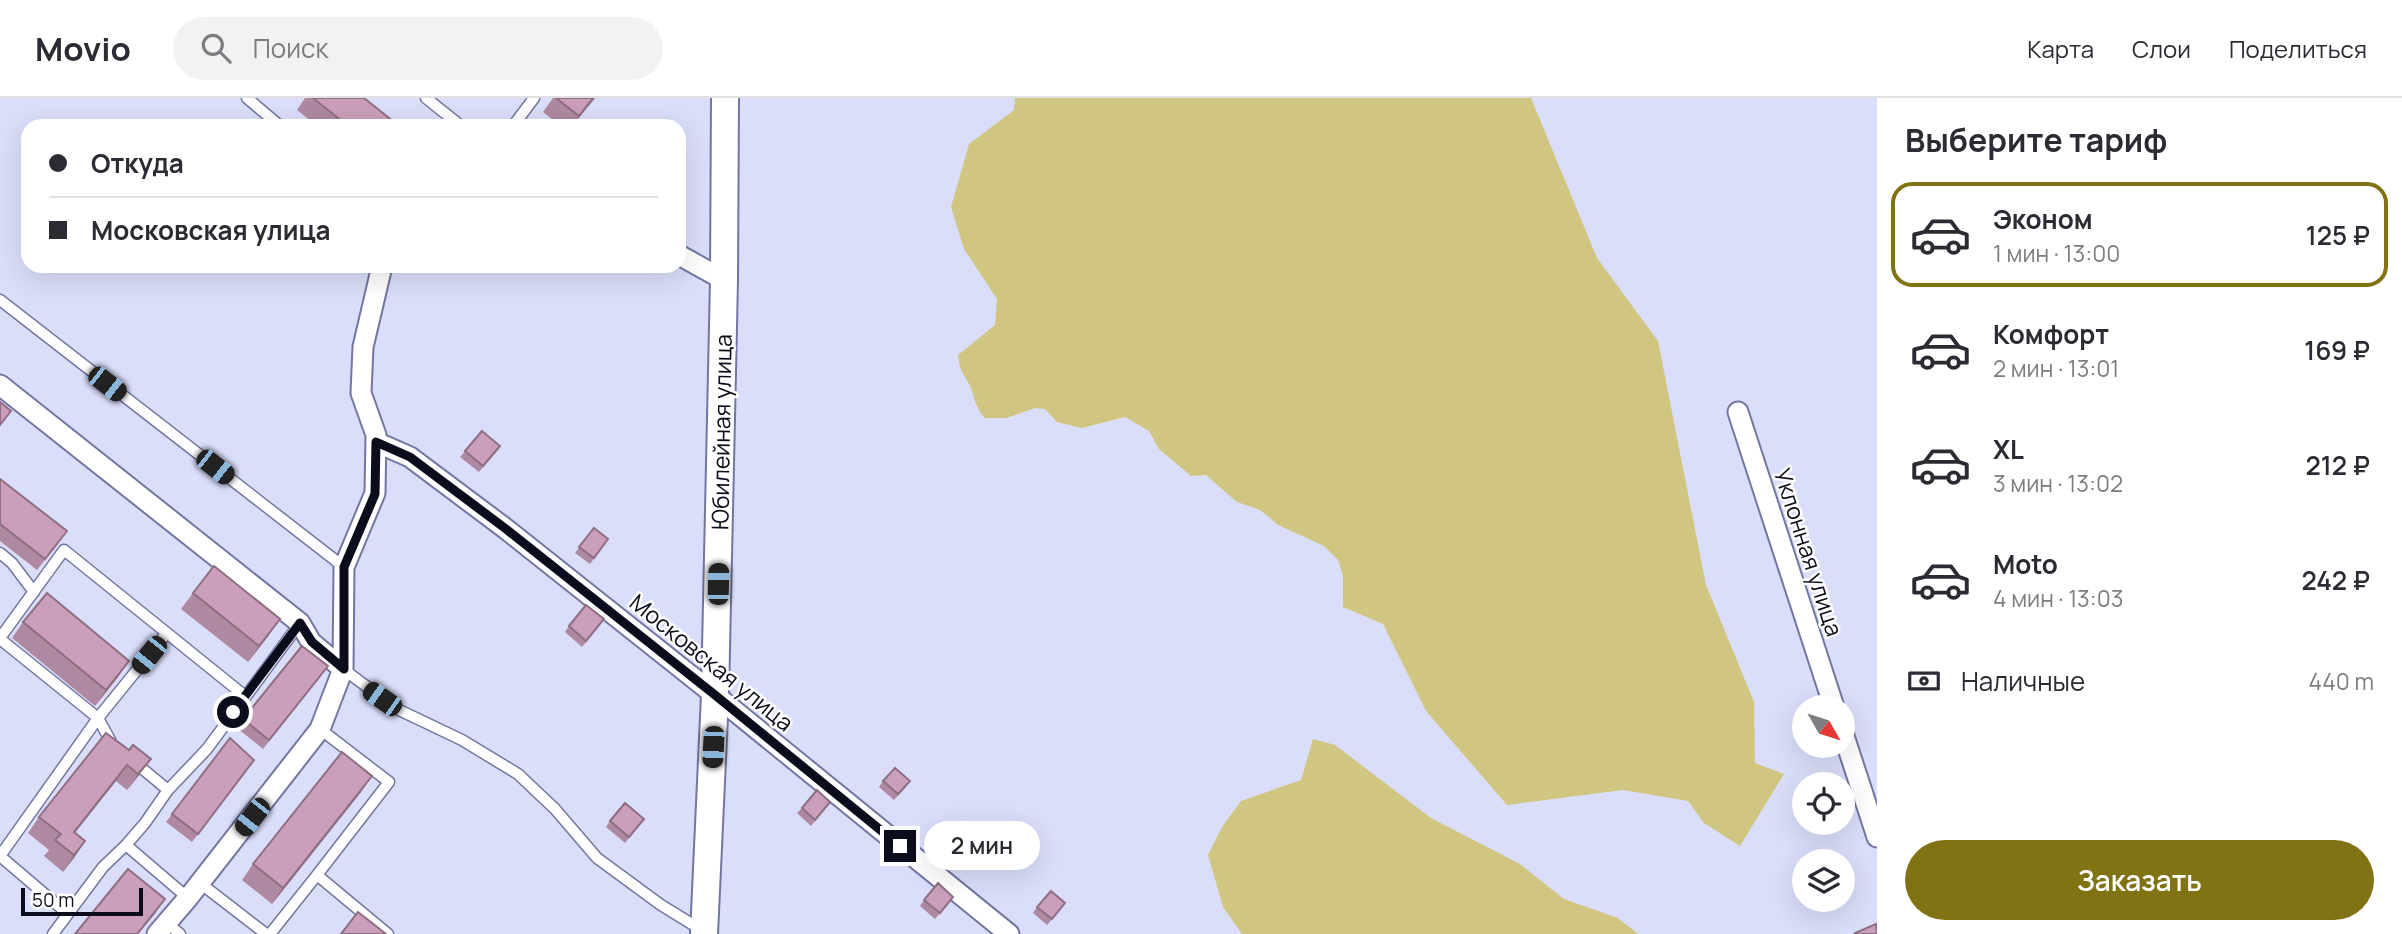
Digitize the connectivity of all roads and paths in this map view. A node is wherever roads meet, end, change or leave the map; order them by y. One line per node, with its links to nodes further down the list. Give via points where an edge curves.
1 (247, 98): 5 (lane)
2 (426, 98): 6 (lane)
3 (534, 98): 7 (lane)
4 (725, 98): 10 (main road, Юбилейная улица)
5 (272, 119)
6 (452, 119)
7 (518, 119)
8 (686, 259): 10 (street)
9 (380, 273): 14 (street, via 363,347 361,393)
10 (724, 279): 22 (main road, Юбилейная улица)
11 (0, 300): 16 (lane)
12 (0, 385): 18 (street)
13 (1738, 412): 23 (street, Уклонная улица)
14 (376, 442): 16 (street, via 375,494); 22 (street, Московская улица, via 410,457)
15 (0, 553): 17 (lane)
16 (344, 567): 21 (street)
17 (34, 592): 19 (lane, via 64,550); 20 (lane)
18 (300, 623): 21 (street, via 312,642); 24 (lane)
19 (166, 634): 24 (lane); 25 (lane)
20 (0, 639): 25 (lane)
21 (344, 669): 26 (street); 37 (lane, via 397,709 518,774 597,858)
22 (715, 695): 37 (main road, Юбилейная улица); 41 (street, Московская улица)
23 (1830, 695)
24 (245, 696): 30 (lane)
25 (98, 718): 27 (lane, via 109,741); 35 (lane, via 0,856)
26 (320, 729): 33 (lane, via 389,782); 34 (street)
27 (119, 749)
28 (129, 757): 30 (lane)
29 (1851, 758): 31 (street)
30 (168, 790): 32 (lane)
31 (1877, 837)
32 (126, 845): 34 (lane); 35 (lane)
33 (317, 875): 39 (lane); 40 (lane)
34 (194, 891): 36 (street); 39 (lane)
35 (68, 914): 38 (lane)
36 (168, 930)
37 (704, 933)
38 (53, 934)
39 (268, 934)
40 (388, 934)
41 (1009, 934)

